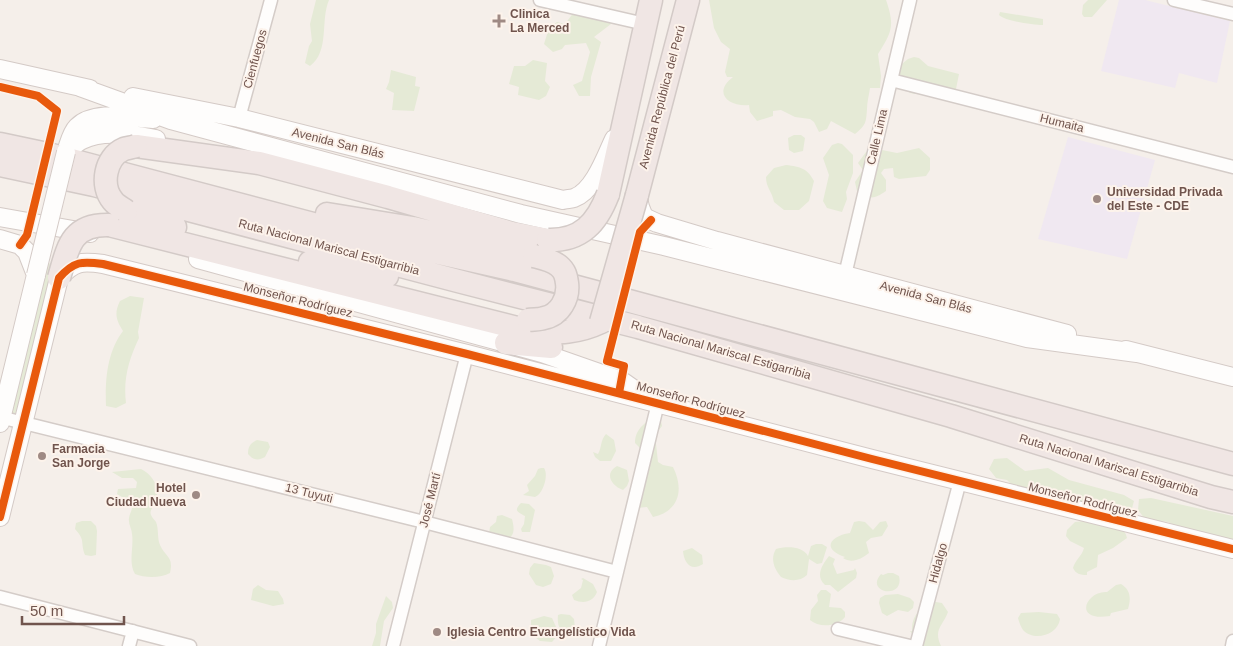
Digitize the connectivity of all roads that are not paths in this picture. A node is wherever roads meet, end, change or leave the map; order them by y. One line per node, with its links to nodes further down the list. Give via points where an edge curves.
1 (271, 0): 15 (street, Cienfuegos)
2 (540, 0): 10 (street)
3 (651, 0): 10 (highway)
4 (662, 0): 14 (street, Avenida San Blás)
5 (676, 0): 16 (street)
6 (688, 0): 16 (highway, Avenida República del Perú)
7 (910, 0): 12 (street, Calle Lima)
8 (1174, 0): 9 (street)
9 (1233, 14)
10 (645, 24): 14 (highway)
11 (0, 69): 13 (street, Avenida San Blás)
12 (891, 80): 22 (street, Humaita); 29 (street, Calle Lima)
13 (80, 87): 15 (street, Avenida San Blás); 17 (street)
14 (626, 111): 15 (street, Avenida San Blás, via 599,171 587,188 576,197 563,200); 27 (highway, bridge, via 601,212 586,229)
15 (239, 118)
16 (656, 119): 23 (highway, Avenida República del Perú)
17 (171, 120): 19 (street, via 100,116 77,127); 35 (street, via 520,214 664,246 1027,338)
18 (0, 144): 24 (highway, Ruta Nacional Mariscal Estigarribia)
19 (66, 152): 20 (street, via 83,140 105,134 139,136); 28 (street, bridge)
20 (259, 163): 27 (highway, via 512,233); 31 (highway, bridge, via 136,146 123,150 114,158 105,176 107,192 114,203 126,210 172,226 292,258 408,279)
21 (0, 165): 31 (highway, Ruta Nacional Mariscal Estigarribia, via 94,185)
22 (1233, 167)
23 (637, 195): 29 (street, Avenida San Blás, via 644,217 657,223); 33 (highway, Avenida República del Perú, bridge)
24 (244, 205): 27 (highway, via 315,212); 41 (highway, Ruta Nacional Mariscal Estigarribia, via 568,284)
25 (0, 217): 34 (street, via 134,241)
26 (0, 239): 28 (street, via 20,245 27,252)
27 (541, 248): 32 (highway, bridge, via 566,274 568,290 564,303 545,318 528,320)
28 (36, 275): 39 (street)
29 (845, 275): 35 (street, Avenida San Blás)
30 (59, 278): 32 (highway, bridge, via 74,238 94,224 109,225); 36 (street, Monseñor Rodríguez, via 70,267 80,263 104,264); 40 (street)
31 (458, 281): 43 (highway, Ruta Nacional Mariscal Estigarribia, via 878,394)
32 (428, 306): 33 (highway, via 533,332 564,334)
33 (601, 322): 34 (highway, via 598,330 584,342 546,347)
34 (506, 344): 38 (street, via 622,381)
35 (1136, 353): 37 (street, Avenida San Blás)
36 (467, 354): 38 (street, Monseñor Rodríguez); 45 (street, José Martí)
37 (1233, 377)
38 (654, 402): 42 (street, Monseñor Rodríguez); 47 (street)
39 (0, 419): 40 (street, 13 Tuyuti)
40 (23, 422): 44 (street); 45 (street, 13 Tuyuti)
41 (1233, 464)
42 (960, 481): 46 (street, Monseñor Rodríguez); 57 (street, Hidalgo)
43 (1233, 502)
44 (0, 517)
45 (424, 522): 47 (street, 13 Tuyuti); 54 (street, José Martí)
46 (1233, 549)
47 (617, 572): 55 (street)
48 (0, 597): 50 (street)
49 (838, 629): 56 (street)
50 (133, 631): 52 (street); 53 (street)
51 (1233, 641): 58 (street)
52 (129, 646)
53 (190, 646)
54 (393, 646)
55 (599, 646)
56 (910, 646)
57 (916, 646)
58 (1232, 646)

